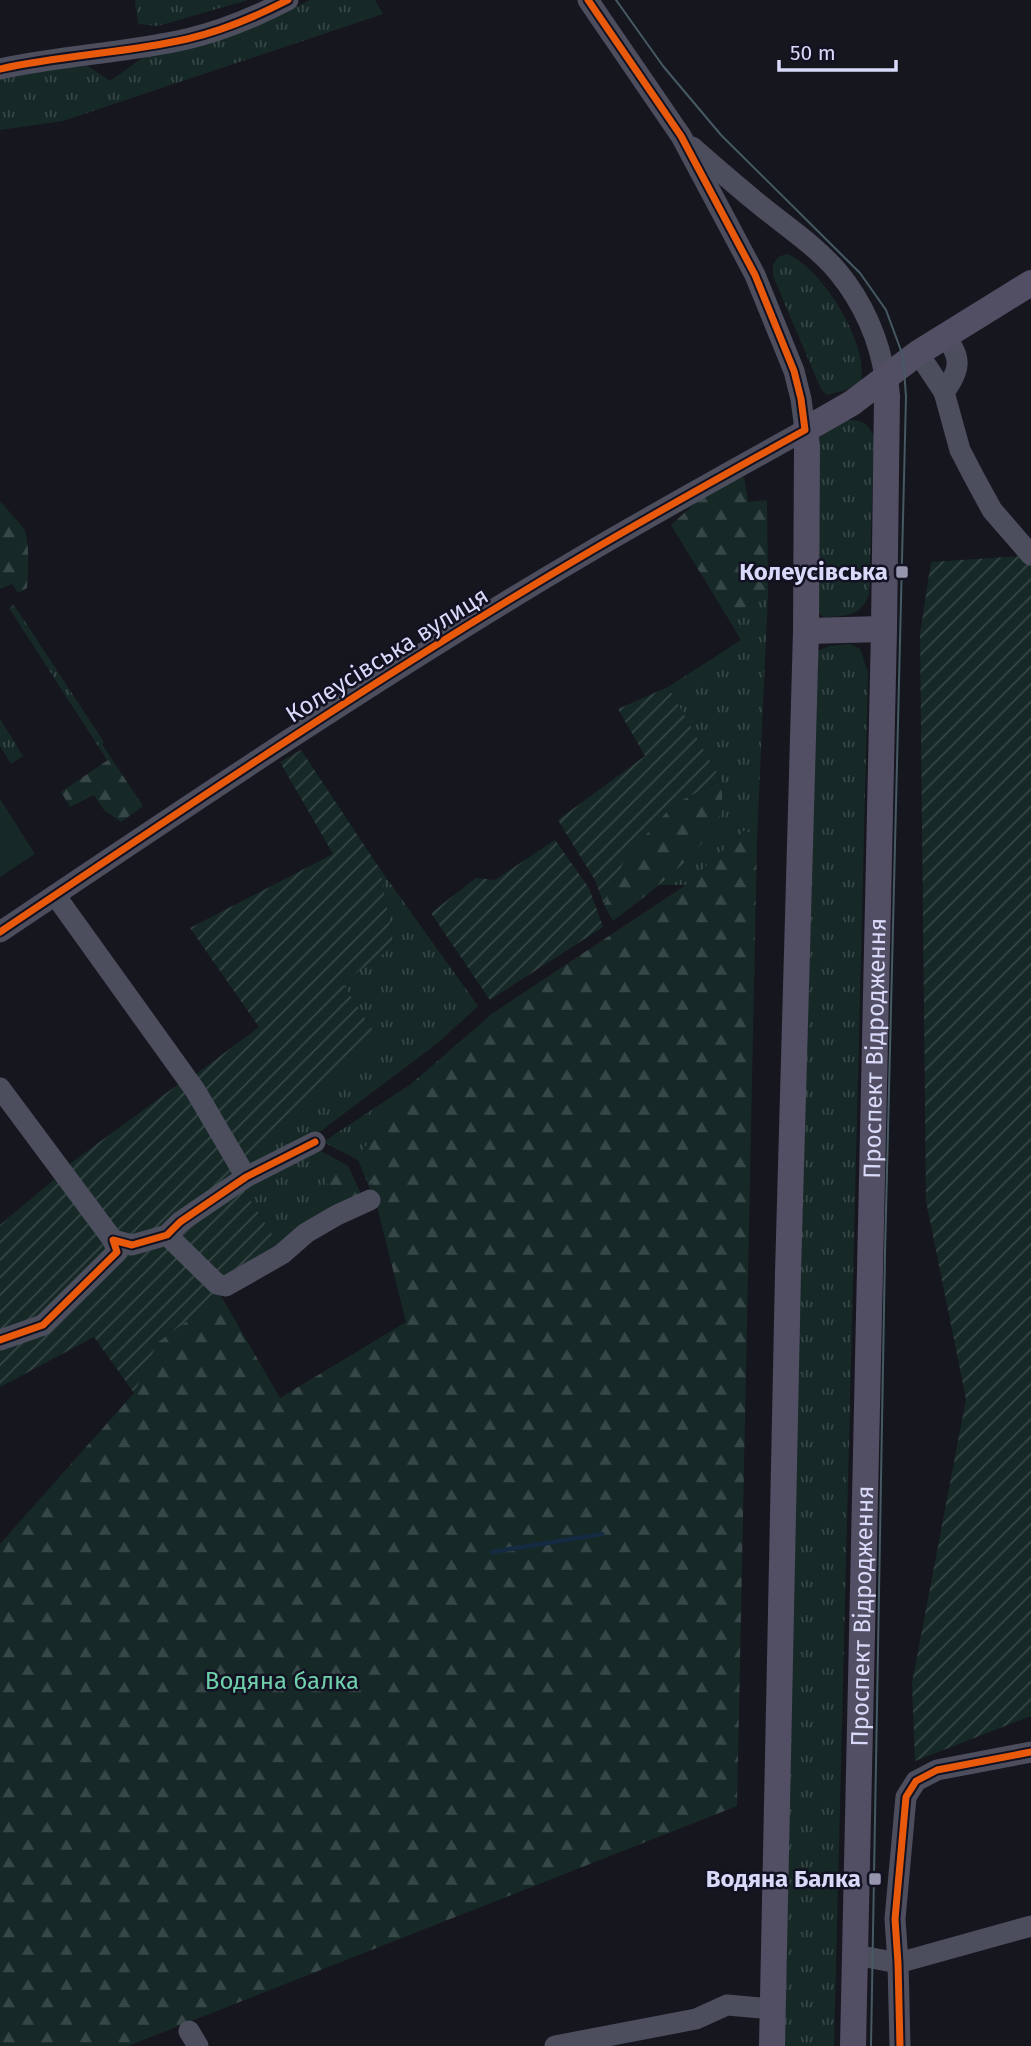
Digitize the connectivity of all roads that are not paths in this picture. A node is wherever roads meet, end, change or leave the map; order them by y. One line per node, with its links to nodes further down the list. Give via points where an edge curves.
1 (288, 0): 3 (street, via 188,38)
2 (588, 0): 4 (street, Проспект Відродження)
3 (0, 69)
4 (681, 136): 8 (street, Проспект Відродження, via 838,272 866,316); 10 (street, Проспект Відродження, via 755,275 794,371)
5 (1031, 283): 6 (main road)
6 (944, 337): 7 (main road); 9 (street, via 957,358 957,369)
7 (918, 353): 8 (main road); 9 (street)
8 (885, 378): 10 (main road); 12 (main road, Проспект Відродження)
9 (944, 392): 11 (street, via 960,450 973,475 992,510)
10 (805, 430): 13 (main road, Проспект Відродження); 14 (street, Колеусівська вулиця, via 572,562 319,720)
11 (1031, 555)
12 (884, 629): 13 (main road); 25 (main road, Проспект Відродження)
13 (806, 631): 27 (main road, Проспект Відродження)
14 (55, 895): 15 (street, Колеусівська вулиця); 18 (street, via 195,1090)
15 (0, 932)
16 (0, 1088): 21 (street)
17 (315, 1142): 18 (street)
18 (246, 1177): 20 (street)
19 (370, 1200): 20 (street, via 306,1233 282,1254 226,1286 217,1284)
20 (167, 1235): 21 (street, via 132,1245)
21 (113, 1240): 22 (street, via 117,1252 43,1325)
22 (0, 1340)
23 (1031, 1752): 26 (street, via 937,1770 916,1781 906,1797 895,1919)
24 (1031, 1926): 26 (street)
25 (856, 1955): 26 (street); 30 (main road, Проспект Відродження)
26 (898, 1963): 31 (street)
27 (773, 2008): 28 (street, via 727,2005 696,2019); 29 (main road, Проспект Відродження)
28 (555, 2046)
29 (772, 2046)
30 (853, 2046)
31 (900, 2046)

